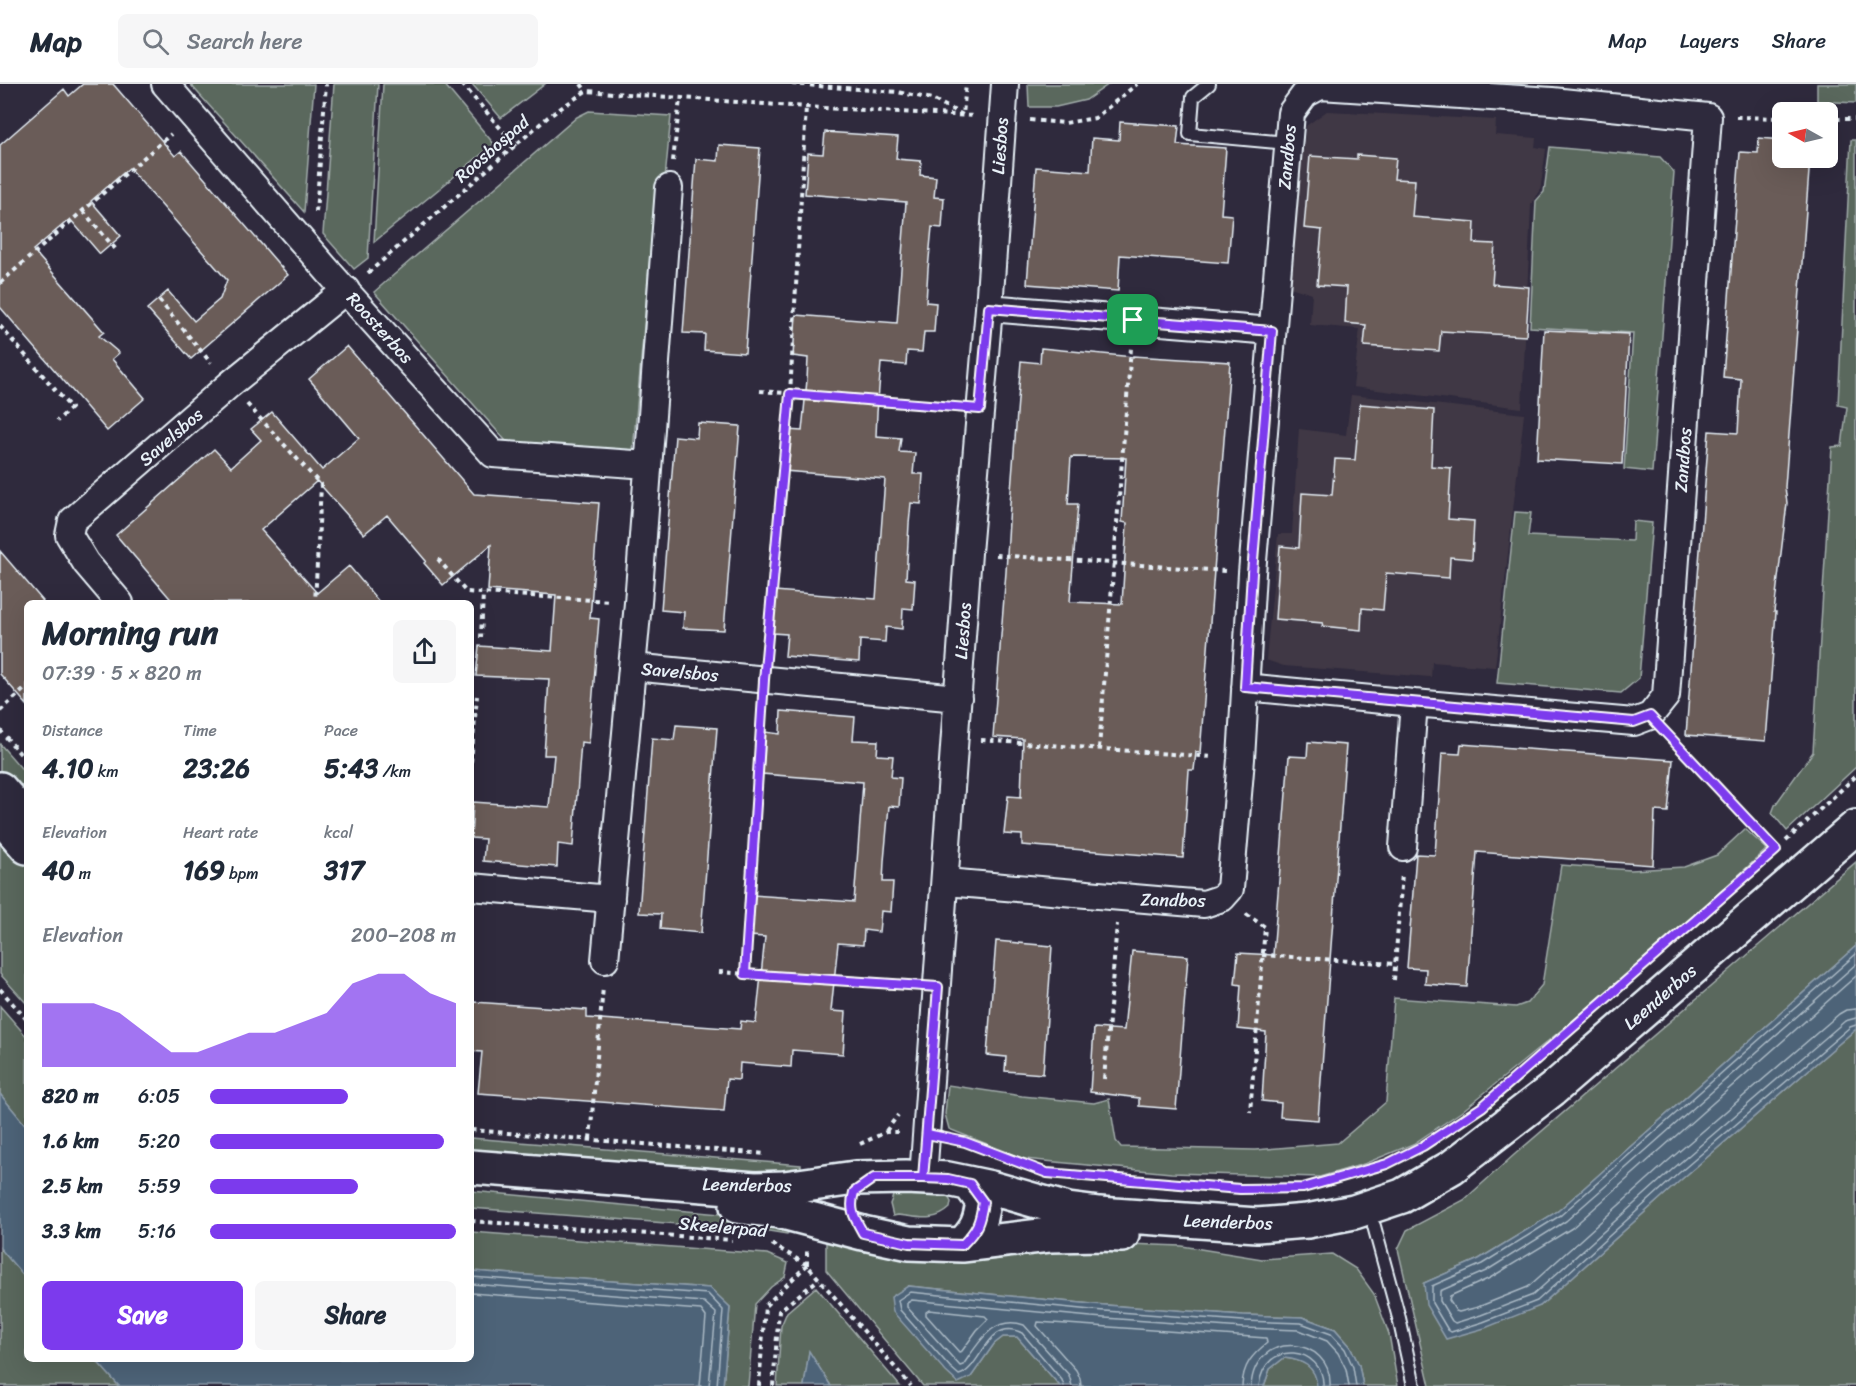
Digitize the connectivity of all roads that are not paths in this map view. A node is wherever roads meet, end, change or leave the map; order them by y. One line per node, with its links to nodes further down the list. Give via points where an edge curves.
1 (165, 84): 7 (street, Roosterbos)
2 (1005, 84): 8 (street, Liesbos)
3 (1209, 84): 5 (lane, via 1193,97 1190,134)
4 (1553, 92): 5 (street, Zandbos, via 1320,86 1305,94 1291,113); 15 (street, Zandbos, via 1708,117 1666,696 1650,716 1634,722)
5 (1288, 143): 9 (street, Zandbos)
6 (669, 188): 10 (street)
7 (346, 290): 10 (street, Roosterbos, via 493,454); 11 (street, Savelsbos, via 72,521 69,535 86,563)
8 (989, 308): 9 (street); 14 (street, Liesbos)
9 (1272, 331): 13 (street, Zandbos)
10 (648, 465): 12 (street)
11 (117, 600)
12 (632, 667): 14 (street, Savelsbos); 25 (street, Savelsbos)
13 (1245, 687): 15 (street); 23 (street, Zandbos, via 1230,889 1222,898 1204,904)
14 (958, 698): 23 (street, Liesbos)
15 (1414, 703): 21 (street)
16 (0, 789): 18 (main road)
17 (0, 816): 20 (main road)
18 (24, 817)
19 (1856, 827): 31 (main road, Leenderbos, via 1552,1089 1452,1167 1402,1196 1354,1212 1257,1226 1099,1215)
20 (24, 844)
21 (1403, 847)
22 (1856, 850): 32 (main road, Leenderbos, via 1482,1172 1421,1206)
23 (946, 882): 29 (street, Liesbos)
24 (474, 887): 25 (street)
25 (611, 899): 26 (street, Savelsbos)
26 (605, 960)
27 (474, 1167): 28 (main road, Leenderbos, via 755,1189)
28 (874, 1178): 29 (main road, Leenderbos); 33 (main road, via 854,1192 851,1203)
29 (923, 1178): 31 (main road, Leenderbos)
30 (474, 1184): 33 (main road, Leenderbos, via 779,1211)
31 (970, 1184): 34 (main road, via 983,1202 980,1222)
32 (1374, 1226): 34 (main road, Leenderbos, via 1328,1238 1267,1244 1101,1234 1049,1235); 35 (lane)
33 (863, 1233): 34 (main road, Leenderbos, via 909,1243)
34 (962, 1245)
35 (1414, 1386)

